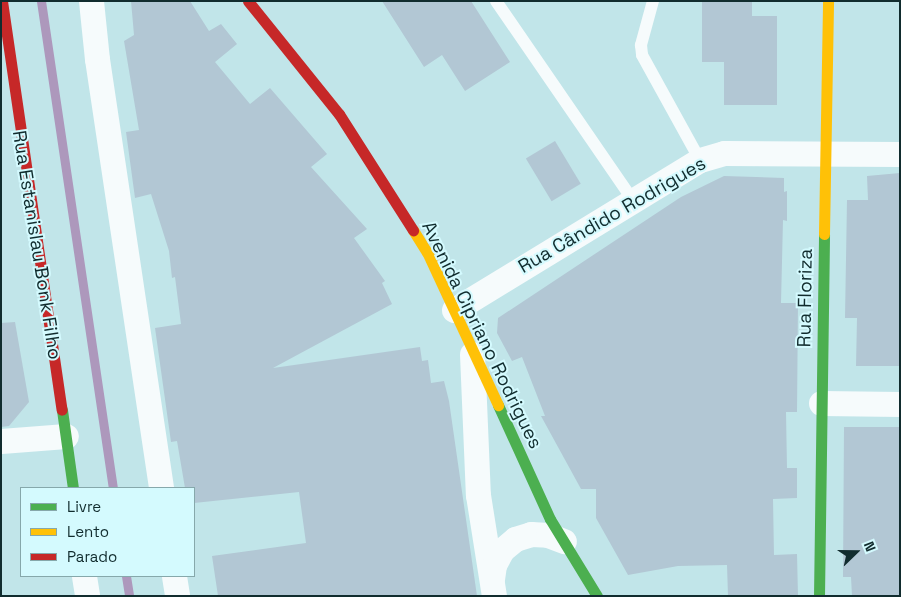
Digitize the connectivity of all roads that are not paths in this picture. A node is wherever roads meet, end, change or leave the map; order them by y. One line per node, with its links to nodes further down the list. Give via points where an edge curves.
1 (2, 1): 15 (street, Rua Estanislau Bonk Filho)
2 (91, 1): 18 (street, via 96,59)
3 (248, 1): 11 (street, Avenida Cipriano Rodrigues, via 338,114 427,252)
4 (496, 1): 10 (lane)
5 (653, 1): 9 (lane, via 641,45 642,55)
6 (828, 1): 7 (street, Rua Floriza)
7 (824, 152): 8 (street, Rua Cândido Rodrigues); 9 (street, Rua Cândido Rodrigues, via 724,153); 13 (street, Rua Floriza)
8 (900, 154)
9 (700, 160): 10 (street, Rua Cândido Rodrigues)
10 (633, 200): 11 (street, Rua Cândido Rodrigues)
11 (454, 310): 12 (street, Avenida Cipriano Rodrigues)
12 (472, 351): 19 (street, Avenida Cipriano Rodrigues, via 550,519); 22 (street, via 478,495)
13 (821, 403): 14 (street); 26 (street, Rua Floriza)
14 (900, 404)
15 (66, 436): 16 (street); 17 (street, Rua Estanislau Bonk Filho)
16 (1, 441)
17 (73, 487)
18 (161, 487)
19 (564, 541): 22 (street, via 548,535 531,534 515,539 498,558); 25 (street, Avenida Cipriano Rodrigues)
20 (84, 577): 23 (street)
21 (174, 577): 24 (street)
22 (492, 589)
23 (87, 596)
24 (177, 596)
25 (598, 596)
26 (819, 596)

